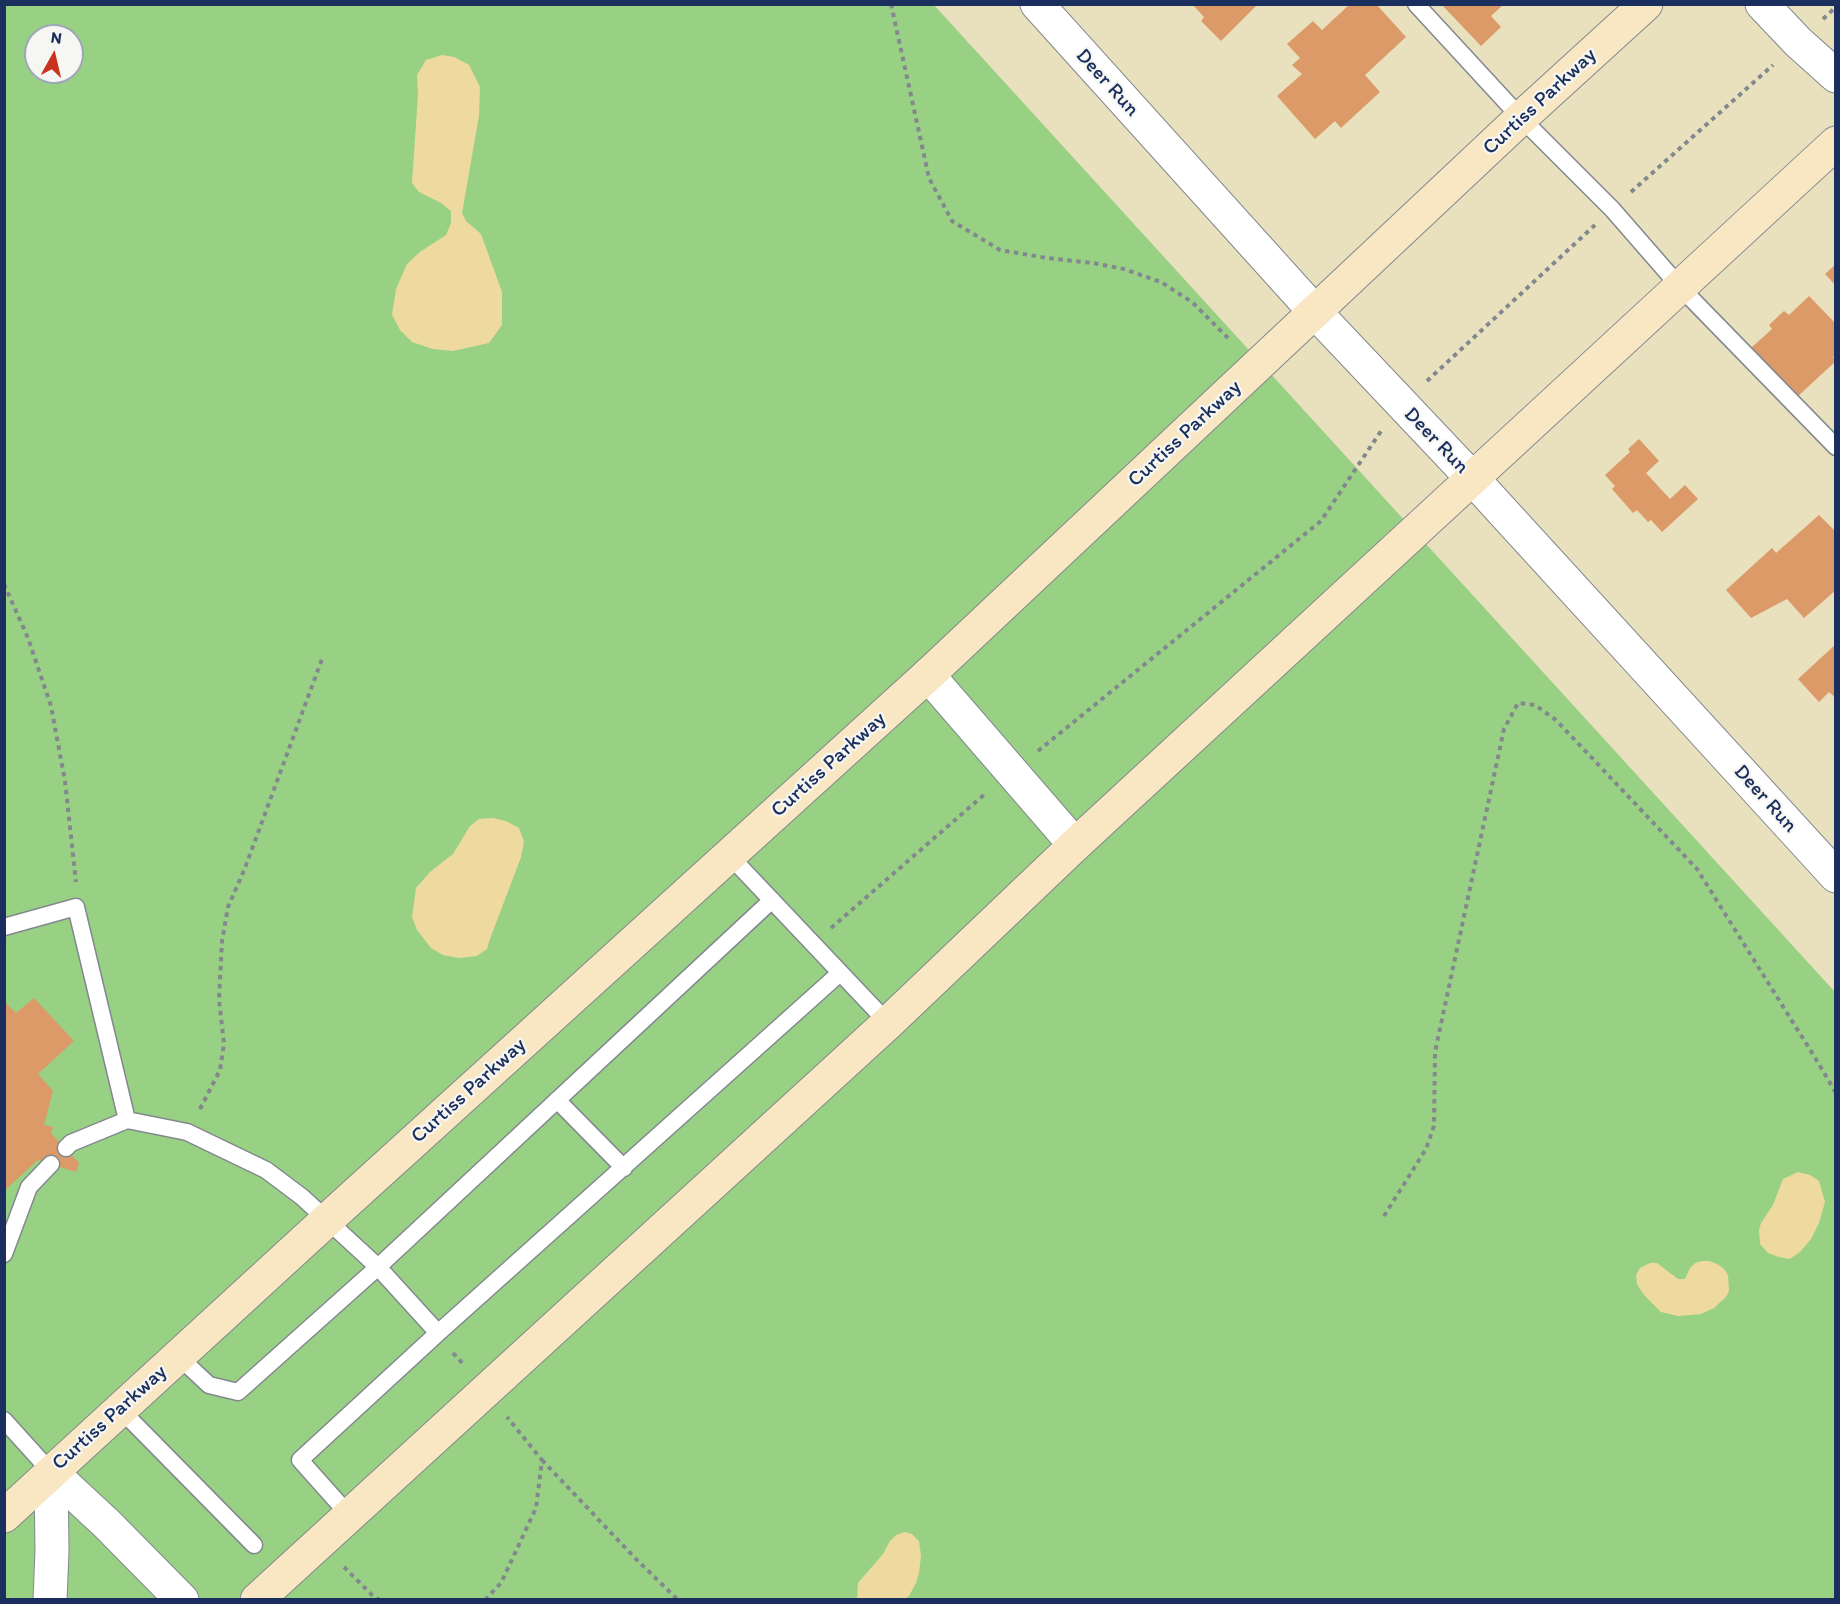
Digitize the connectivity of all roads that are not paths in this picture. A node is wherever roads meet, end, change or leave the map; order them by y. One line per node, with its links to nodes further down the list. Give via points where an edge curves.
1 (1037, 4): 9 (street, Deer Run)
2 (1416, 4): 6 (lane)
3 (1646, 4): 6 (main road, Curtiss Parkway)
4 (1762, 4): 5 (street)
5 (1836, 76)
6 (1521, 118): 8 (lane, via 1612,209); 9 (main road, Curtiss Parkway)
7 (1836, 143): 8 (main road)
8 (1680, 287): 10 (lane); 11 (main road)
9 (1315, 312): 11 (street, Deer Run); 12 (main road, Curtiss Parkway)
10 (1836, 447)
11 (1472, 478): 13 (main road); 15 (street, Deer Run)
12 (928, 675): 13 (street); 14 (main road, Curtiss Parkway)
13 (1075, 845): 19 (main road)
14 (729, 855): 16 (lane); 25 (main road, Curtiss Parkway)
15 (1836, 876)
16 (772, 900): 18 (lane); 20 (lane)
17 (4, 927): 21 (lane, via 76,907)
18 (840, 973): 19 (lane); 24 (lane)
19 (888, 1023): 34 (main road)
20 (557, 1100): 24 (lane); 27 (lane)
21 (128, 1120): 22 (lane, via 71,1143); 25 (lane, via 188,1132 266,1170)
22 (66, 1149)
23 (51, 1164): 26 (lane, via 29,1187)
24 (624, 1168): 28 (lane)
25 (327, 1220): 27 (lane); 29 (main road, Curtiss Parkway)
26 (4, 1254)
27 (378, 1267): 28 (lane); 29 (lane, via 238,1392 209,1385)
28 (438, 1333): 34 (lane, via 300,1460)
29 (178, 1356): 30 (main road, Curtiss Parkway)
30 (120, 1409): 32 (main road, Curtiss Parkway); 35 (lane)
31 (4, 1420): 32 (lane)
32 (51, 1472): 33 (main road, Curtiss Parkway); 36 (street); 37 (street)
33 (4, 1515)
34 (349, 1515): 38 (main road)
35 (254, 1545)
36 (50, 1599)
37 (182, 1599)
38 (257, 1599)

